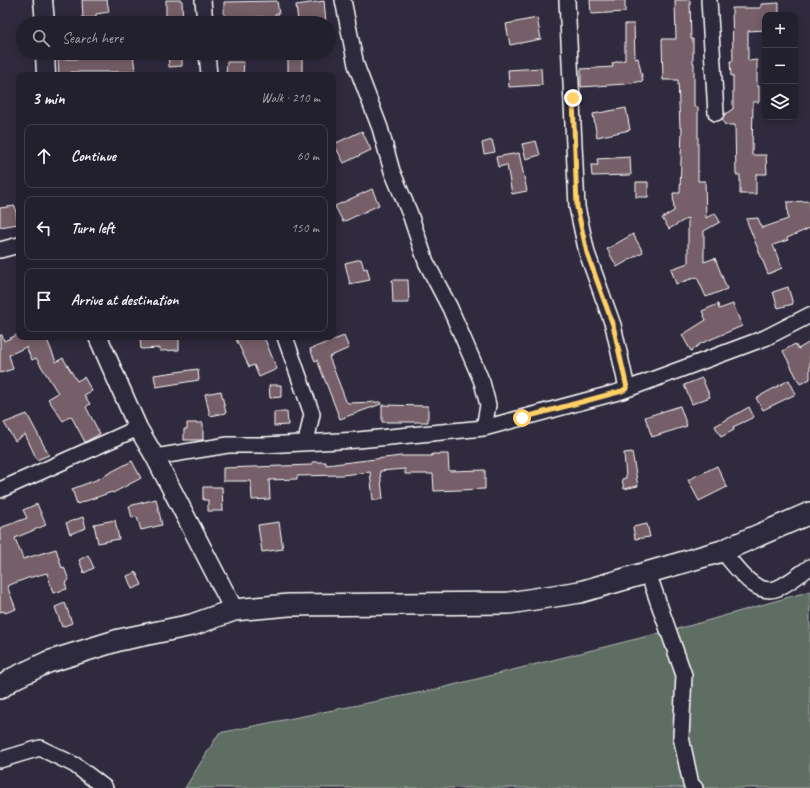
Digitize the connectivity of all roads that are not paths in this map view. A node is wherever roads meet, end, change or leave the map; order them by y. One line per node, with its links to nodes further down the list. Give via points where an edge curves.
1 (43, 0): 6 (street)
2 (203, 0): 7 (street)
3 (343, 0): 20 (street, via 356,65 380,128 392,171 426,262 450,308 482,382 488,405)
4 (567, 0): 18 (street, via 577,207 587,253 613,325)
5 (709, 0): 12 (street)
6 (44, 16)
7 (204, 16)
8 (45, 60): 10 (street)
9 (208, 60): 11 (street)
10 (46, 72)
11 (209, 72)
12 (716, 113)
13 (16, 246): 14 (street)
14 (0, 250)
15 (810, 315): 18 (street, via 765,338)
16 (99, 340): 19 (street)
17 (286, 340): 21 (street, via 312,414)
18 (627, 388): 20 (street)
19 (138, 428): 22 (street); 23 (street)
20 (484, 428): 21 (street, via 358,440)
21 (306, 442): 22 (street, via 228,445)
22 (155, 457): 28 (street)
23 (0, 490)
24 (810, 513): 25 (main road)
25 (722, 551): 26 (street, via 754,586 765,590 777,588); 27 (main road)
26 (810, 567)
27 (648, 573): 28 (main road, via 580,592 509,603 289,605); 32 (street, via 684,676 681,737)
28 (234, 610): 29 (main road, via 192,625 119,640 48,662 14,678)
29 (0, 688)
30 (0, 760): 31 (street, via 40,748 75,765)
31 (105, 788)
32 (694, 788)

